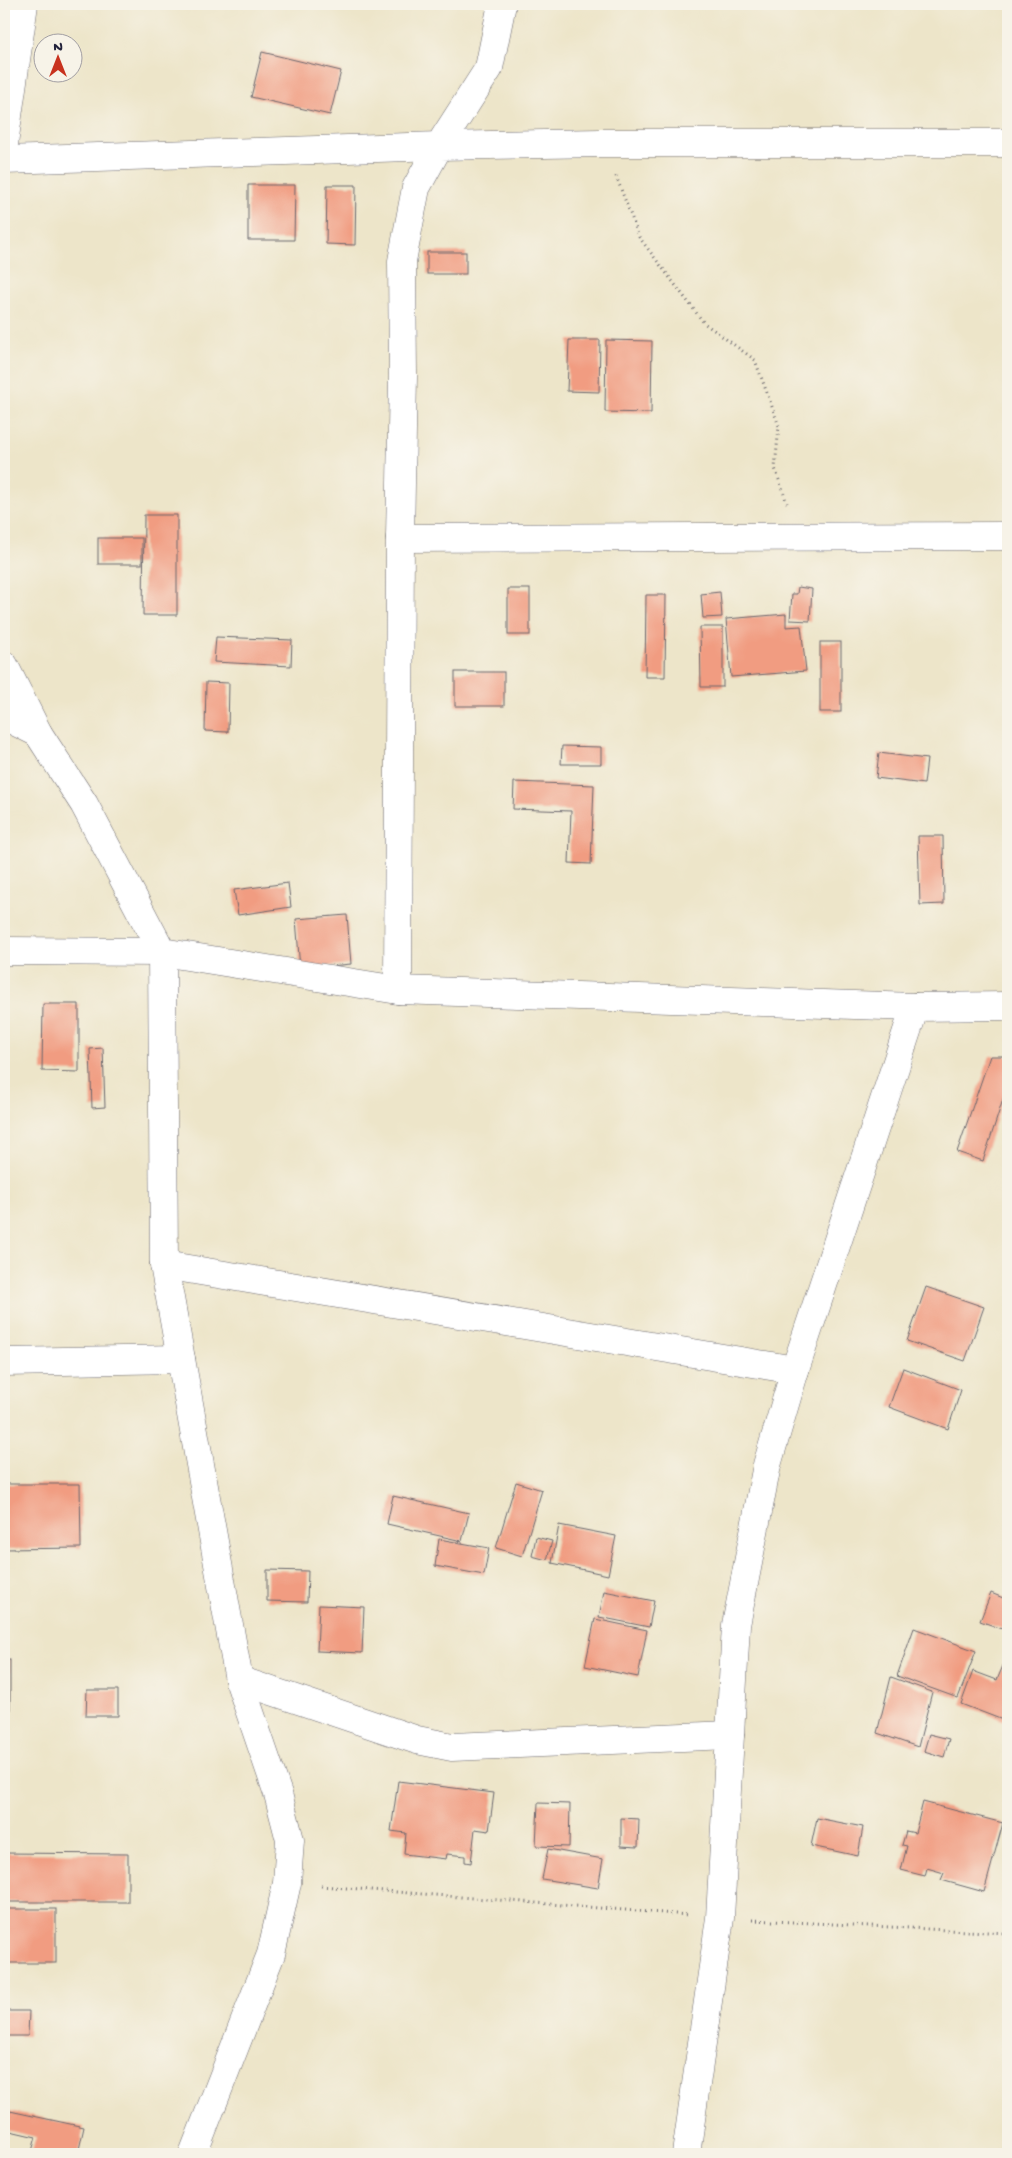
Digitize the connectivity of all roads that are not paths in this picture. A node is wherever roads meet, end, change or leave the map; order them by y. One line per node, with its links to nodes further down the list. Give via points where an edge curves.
1 (24, 4): 4 (street)
2 (502, 4): 5 (street, via 488,68)
3 (1008, 143): 5 (street)
4 (4, 144)
5 (439, 146): 6 (street); 8 (street, via 416,188 402,261)
6 (4, 160)
7 (1008, 536): 8 (street)
8 (400, 538): 14 (street)
9 (4, 665): 11 (street)
10 (4, 716): 11 (street)
11 (38, 734): 13 (street, via 84,804)
12 (4, 951): 13 (street)
13 (162, 952): 14 (street); 17 (street)
14 (398, 990): 16 (street)
15 (1008, 1006): 16 (street)
16 (915, 1007): 20 (street)
17 (164, 1266): 18 (street); 20 (street)
18 (180, 1359): 19 (street); 21 (street)
19 (4, 1362)
20 (795, 1370): 22 (street, via 767,1465 736,1625)
21 (239, 1680): 22 (street, via 417,1740 452,1747); 23 (street, via 278,1794 290,1840 287,1884 271,1954)
22 (730, 1735): 24 (street, via 720,1918)
23 (193, 2154)
24 (686, 2154)

